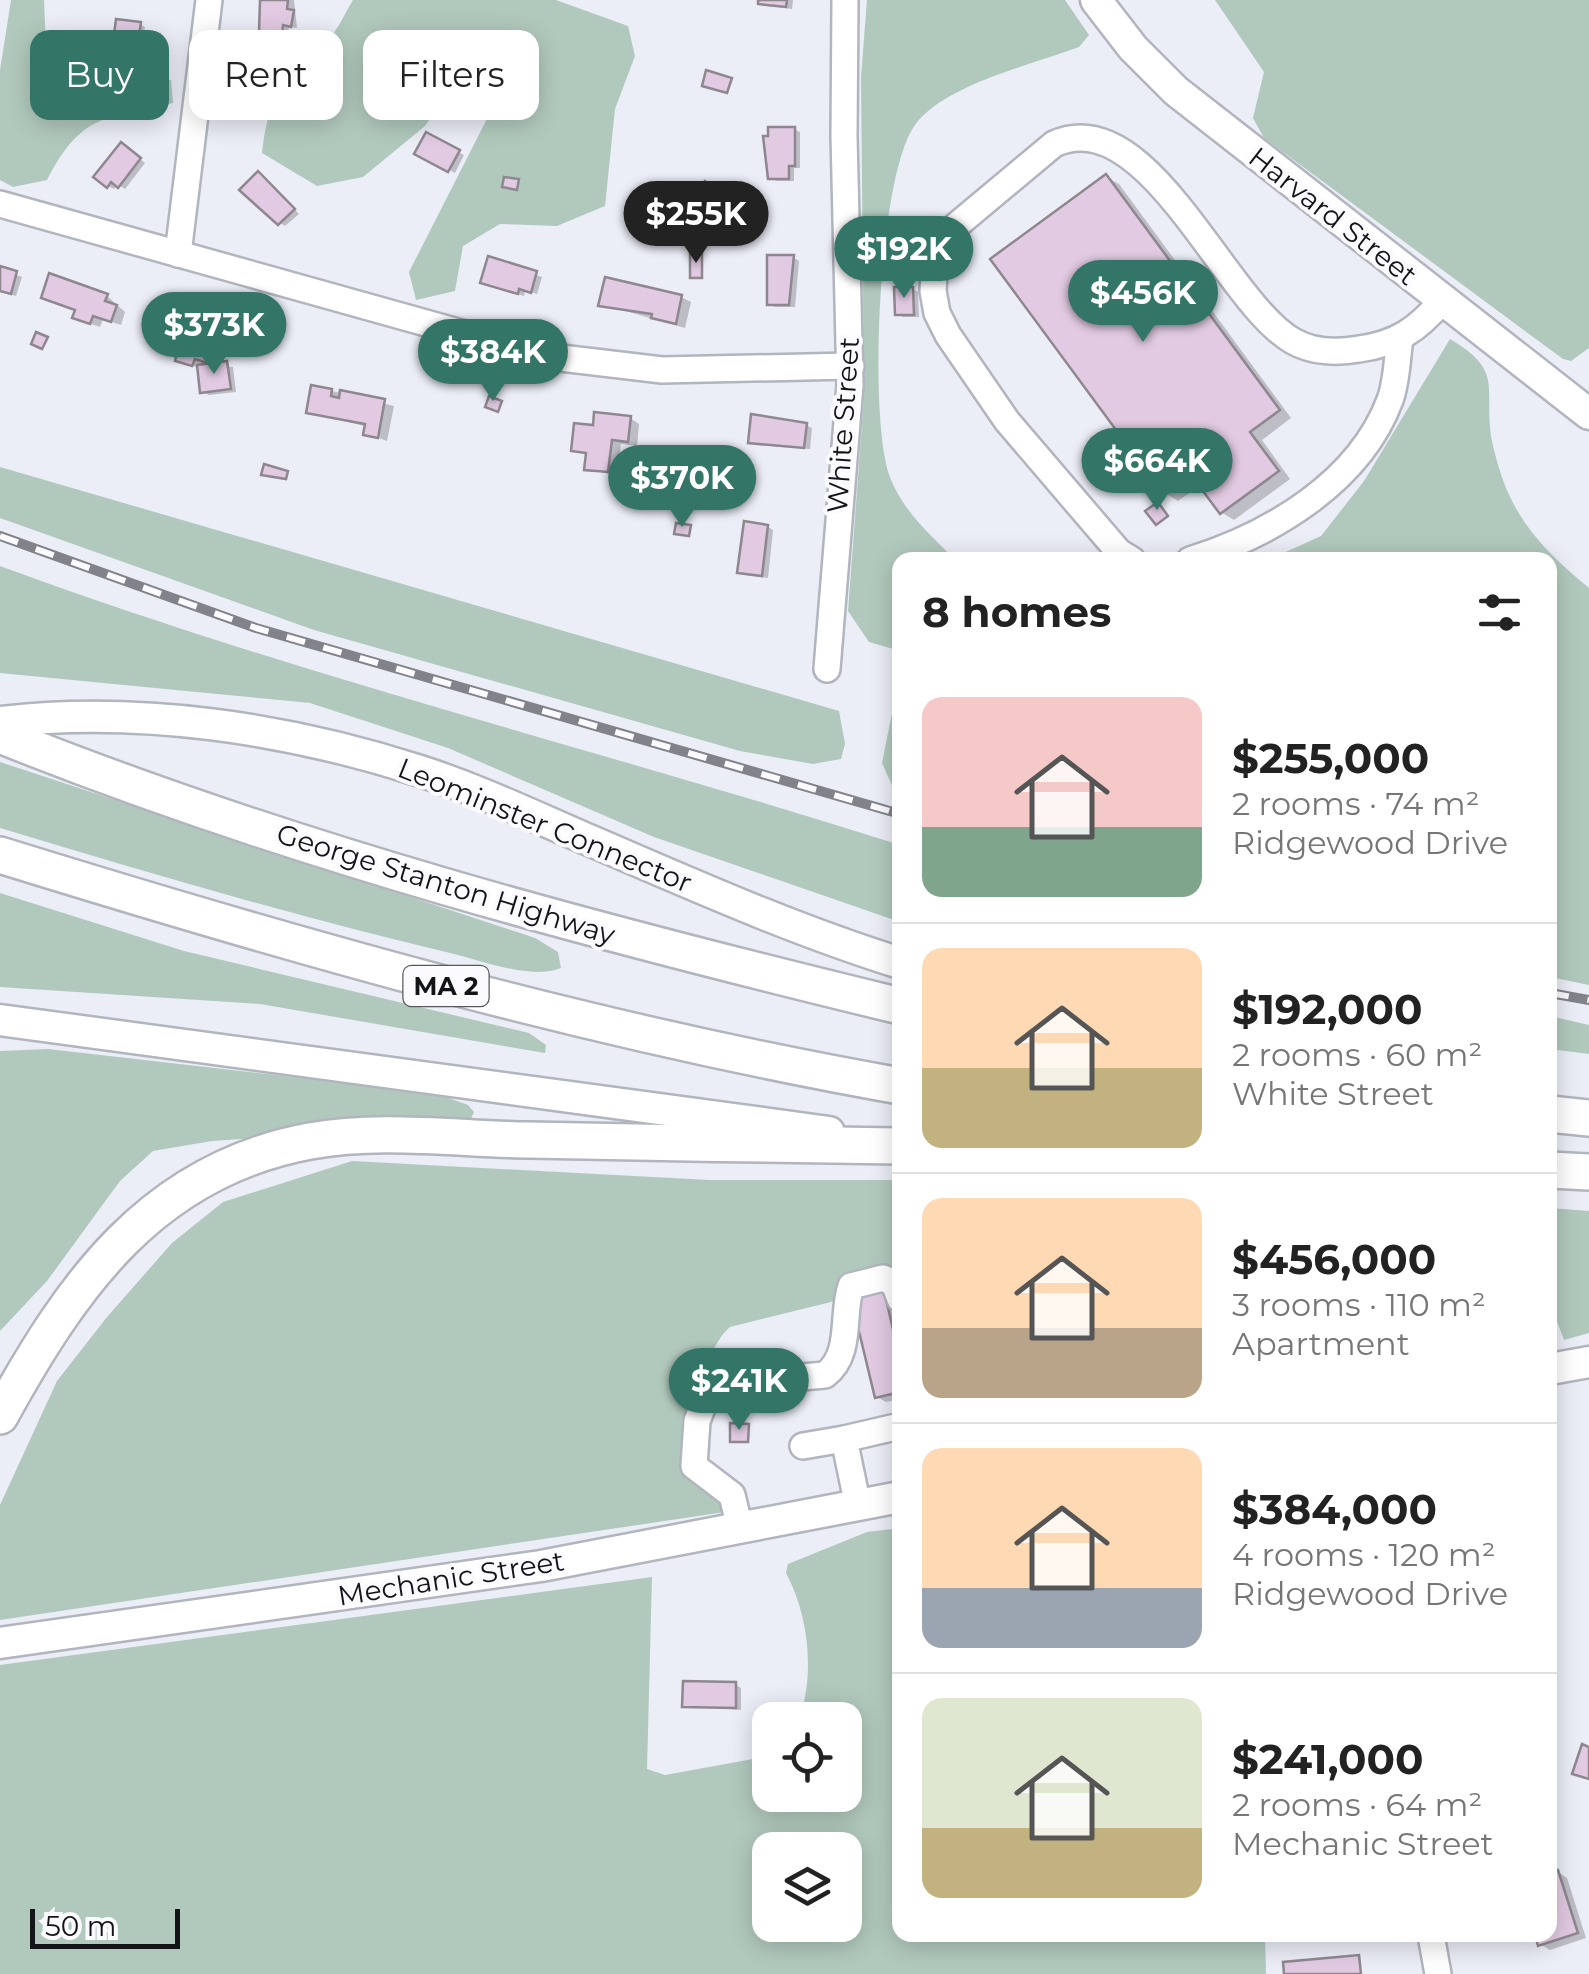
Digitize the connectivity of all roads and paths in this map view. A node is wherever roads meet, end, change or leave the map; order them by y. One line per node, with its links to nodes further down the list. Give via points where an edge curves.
1 (209, 0): 5 (street)
2 (846, 0): 8 (street, White Street)
3 (1096, 0): 6 (main road, Harvard Street, via 1176,91)
4 (0, 204): 5 (street)
5 (178, 254): 8 (street, via 586,364 662,370)
6 (1442, 301): 7 (street); 9 (main road, Harvard Street)
7 (1400, 339): 10 (street, via 1332,351 1296,343 1262,317 1143,166 1108,142 1054,144 944,234 935,254 937,313 1007,421); 11 (street, via 1382,418 1332,481 1313,500)
8 (851, 366): 12 (street, White Street)
9 (1589, 414)
10 (1119, 552)
11 (1215, 552)
12 (827, 670)
13 (0, 722): 16 (main road, Leominster Connector, via 183,723 356,752 484,795 744,907)
14 (0, 736): 17 (highway, George Stanton Highway, via 425,882)
15 (0, 855): 19 (highway, MA 2, via 298,948 718,1052)
16 (892, 960)
17 (892, 1004)
18 (0, 1020): 22 (main road)
19 (892, 1085)
20 (1557, 1115): 21 (highway)
21 (1589, 1118)
22 (892, 1143)
23 (892, 1144): 29 (highway, via 360,1136 269,1151 183,1190 124,1237 59,1314)
24 (1557, 1170): 25 (highway)
25 (1589, 1172)
26 (892, 1282): 35 (street, via 850,1286 843,1343 825,1375 732,1383 707,1395 697,1420 694,1466 732,1495)
27 (1589, 1362): 28 (main road)
28 (1557, 1369)
29 (0, 1416)
30 (892, 1428): 31 (street)
31 (844, 1438): 32 (street); 34 (street)
32 (803, 1446)
33 (892, 1500): 34 (main road, Mechanic Street)
34 (858, 1506): 35 (main road, Mechanic Street)
35 (740, 1528): 36 (main road, Mechanic Street, via 540,1566)
36 (0, 1642)
37 (1432, 1942): 38 (street)
38 (1438, 1974)

